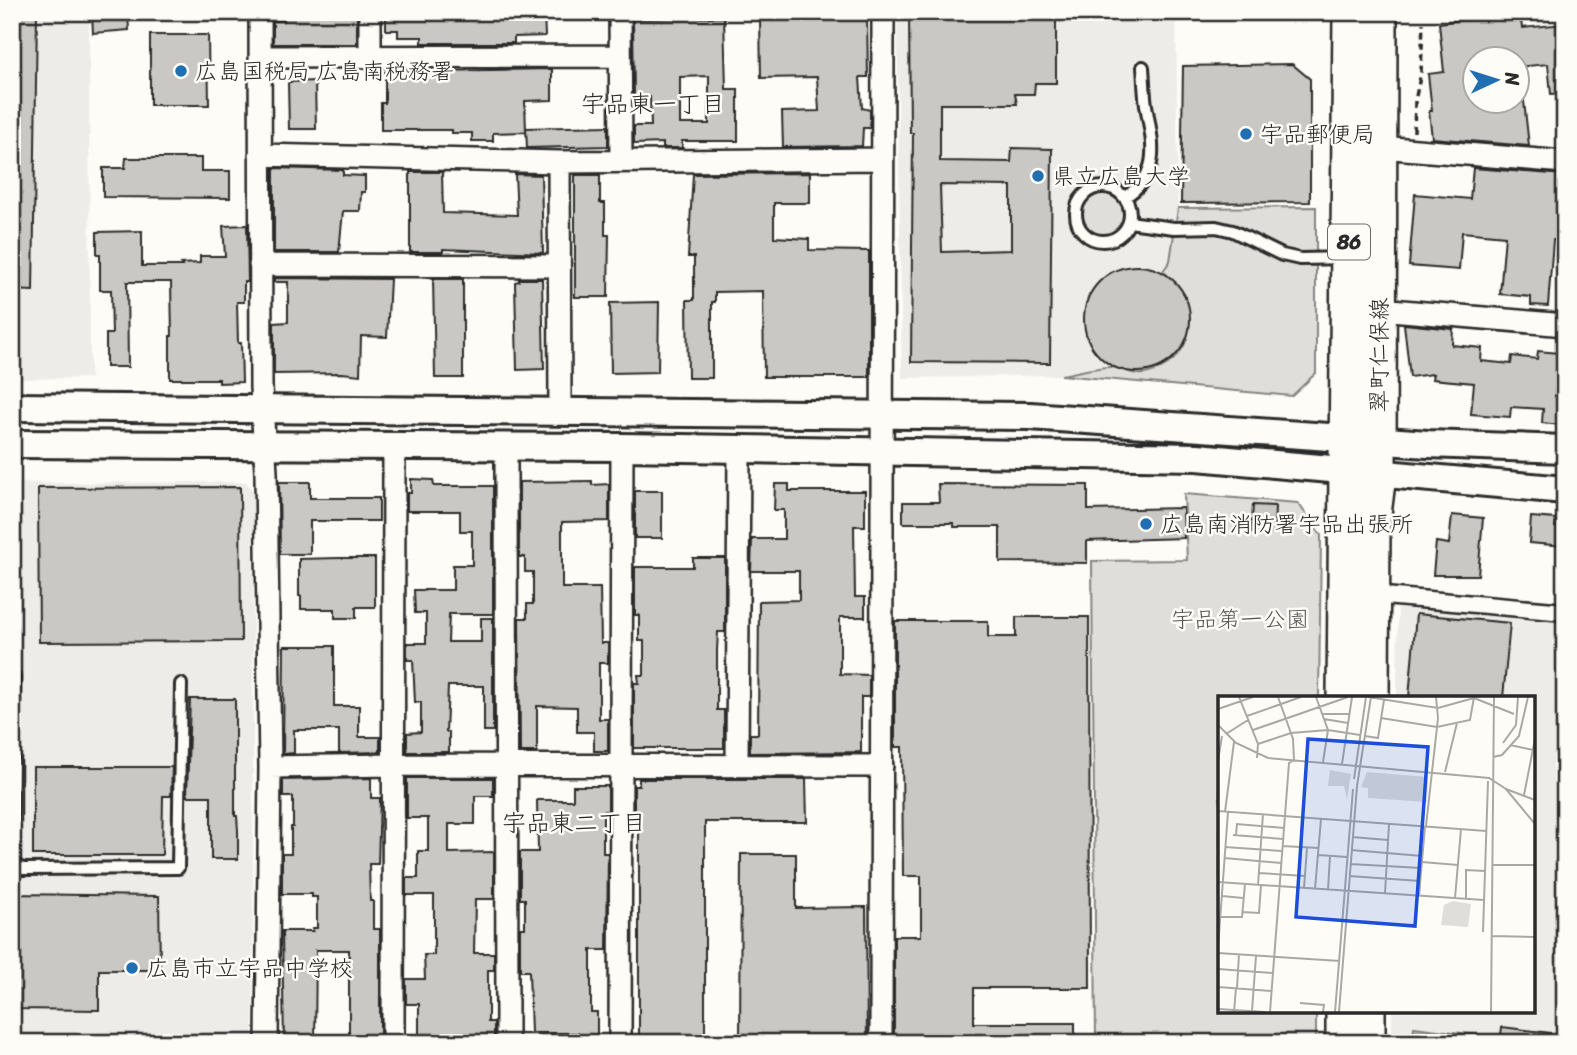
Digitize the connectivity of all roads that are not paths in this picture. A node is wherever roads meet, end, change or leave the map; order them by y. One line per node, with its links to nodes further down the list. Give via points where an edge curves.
1 (260, 12): 8 (street)
2 (370, 12): 9 (street)
3 (620, 12): 7 (street)
4 (883, 12): 13 (street)
5 (1350, 12): 19 (main road, 翠町仁保線 / 86)
6 (1380, 12): 11 (main road, 翠町仁保線 / 86)
7 (620, 56): 9 (street); 14 (street)
8 (260, 57): 9 (street); 12 (street)
9 (370, 57)
10 (1143, 67): 17 (lane, via 1153,157 1147,174)
11 (1380, 147): 16 (street); 22 (main road, 翠町仁保線 / 86)
12 (260, 155): 15 (street); 20 (street)
13 (882, 159): 14 (street); 27 (street)
14 (621, 161): 15 (street)
15 (559, 162): 21 (street)
16 (1565, 162)
17 (1125, 197): 18 (lane); 18 (lane, via 1106,187 1096,188 1079,200 1077,221 1081,232 1100,242 1120,236)
18 (1129, 222): 19 (lane, via 1224,229 1282,256 1300,259)
19 (1348, 257): 28 (main road, 翠町仁保線 / 86)
20 (260, 265): 21 (street); 25 (street)
21 (559, 266): 26 (street)
22 (1379, 309): 23 (street); 28 (main road, 翠町仁保線 / 86)
23 (1565, 325)
24 (12, 407): 25 (street)
25 (261, 409): 26 (street); 30 (street)
26 (560, 412): 27 (street)
27 (881, 414): 28 (street, via 1030,416); 36 (street)
28 (1362, 438): 35 (street); 37 (main road, 翠町仁保線 / 86); 38 (main road, 翠町仁保線 / 86)
29 (12, 444): 30 (street)
30 (264, 445): 31 (street); 51 (street)
31 (394, 445): 32 (street); 46 (street)
32 (506, 447): 33 (street); 47 (street)
33 (622, 447): 34 (street); 48 (street)
34 (739, 449): 36 (street); 49 (street)
35 (1565, 449)
36 (883, 451): 37 (street, via 1197,457); 50 (street)
37 (1344, 472): 38 (street); 44 (main road, 翠町仁保線 / 86)
38 (1379, 474): 39 (street); 40 (main road, 翠町仁保線 / 86, via 1373,522)
39 (1565, 491)
40 (1373, 596): 41 (street); 45 (main road, 翠町仁保線 / 86)
41 (1565, 612)
42 (14, 676): 52 (lane)
43 (181, 684): 53 (lane, via 178,868 23,869)
44 (1344, 696)
45 (1372, 696)
46 (393, 765): 47 (street); 51 (street); 57 (street)
47 (508, 765): 48 (street); 58 (street)
48 (621, 765): 49 (street); 59 (street)
49 (737, 765): 50 (street)
50 (882, 766): 60 (street)
51 (270, 767): 56 (street)
52 (12, 834)
53 (12, 864)
54 (1343, 1013): 61 (main road)
55 (1368, 1013): 62 (main road)
56 (267, 1043)
57 (393, 1043)
58 (507, 1043)
59 (620, 1043)
60 (881, 1043)
61 (1343, 1043)
62 (1368, 1043)

